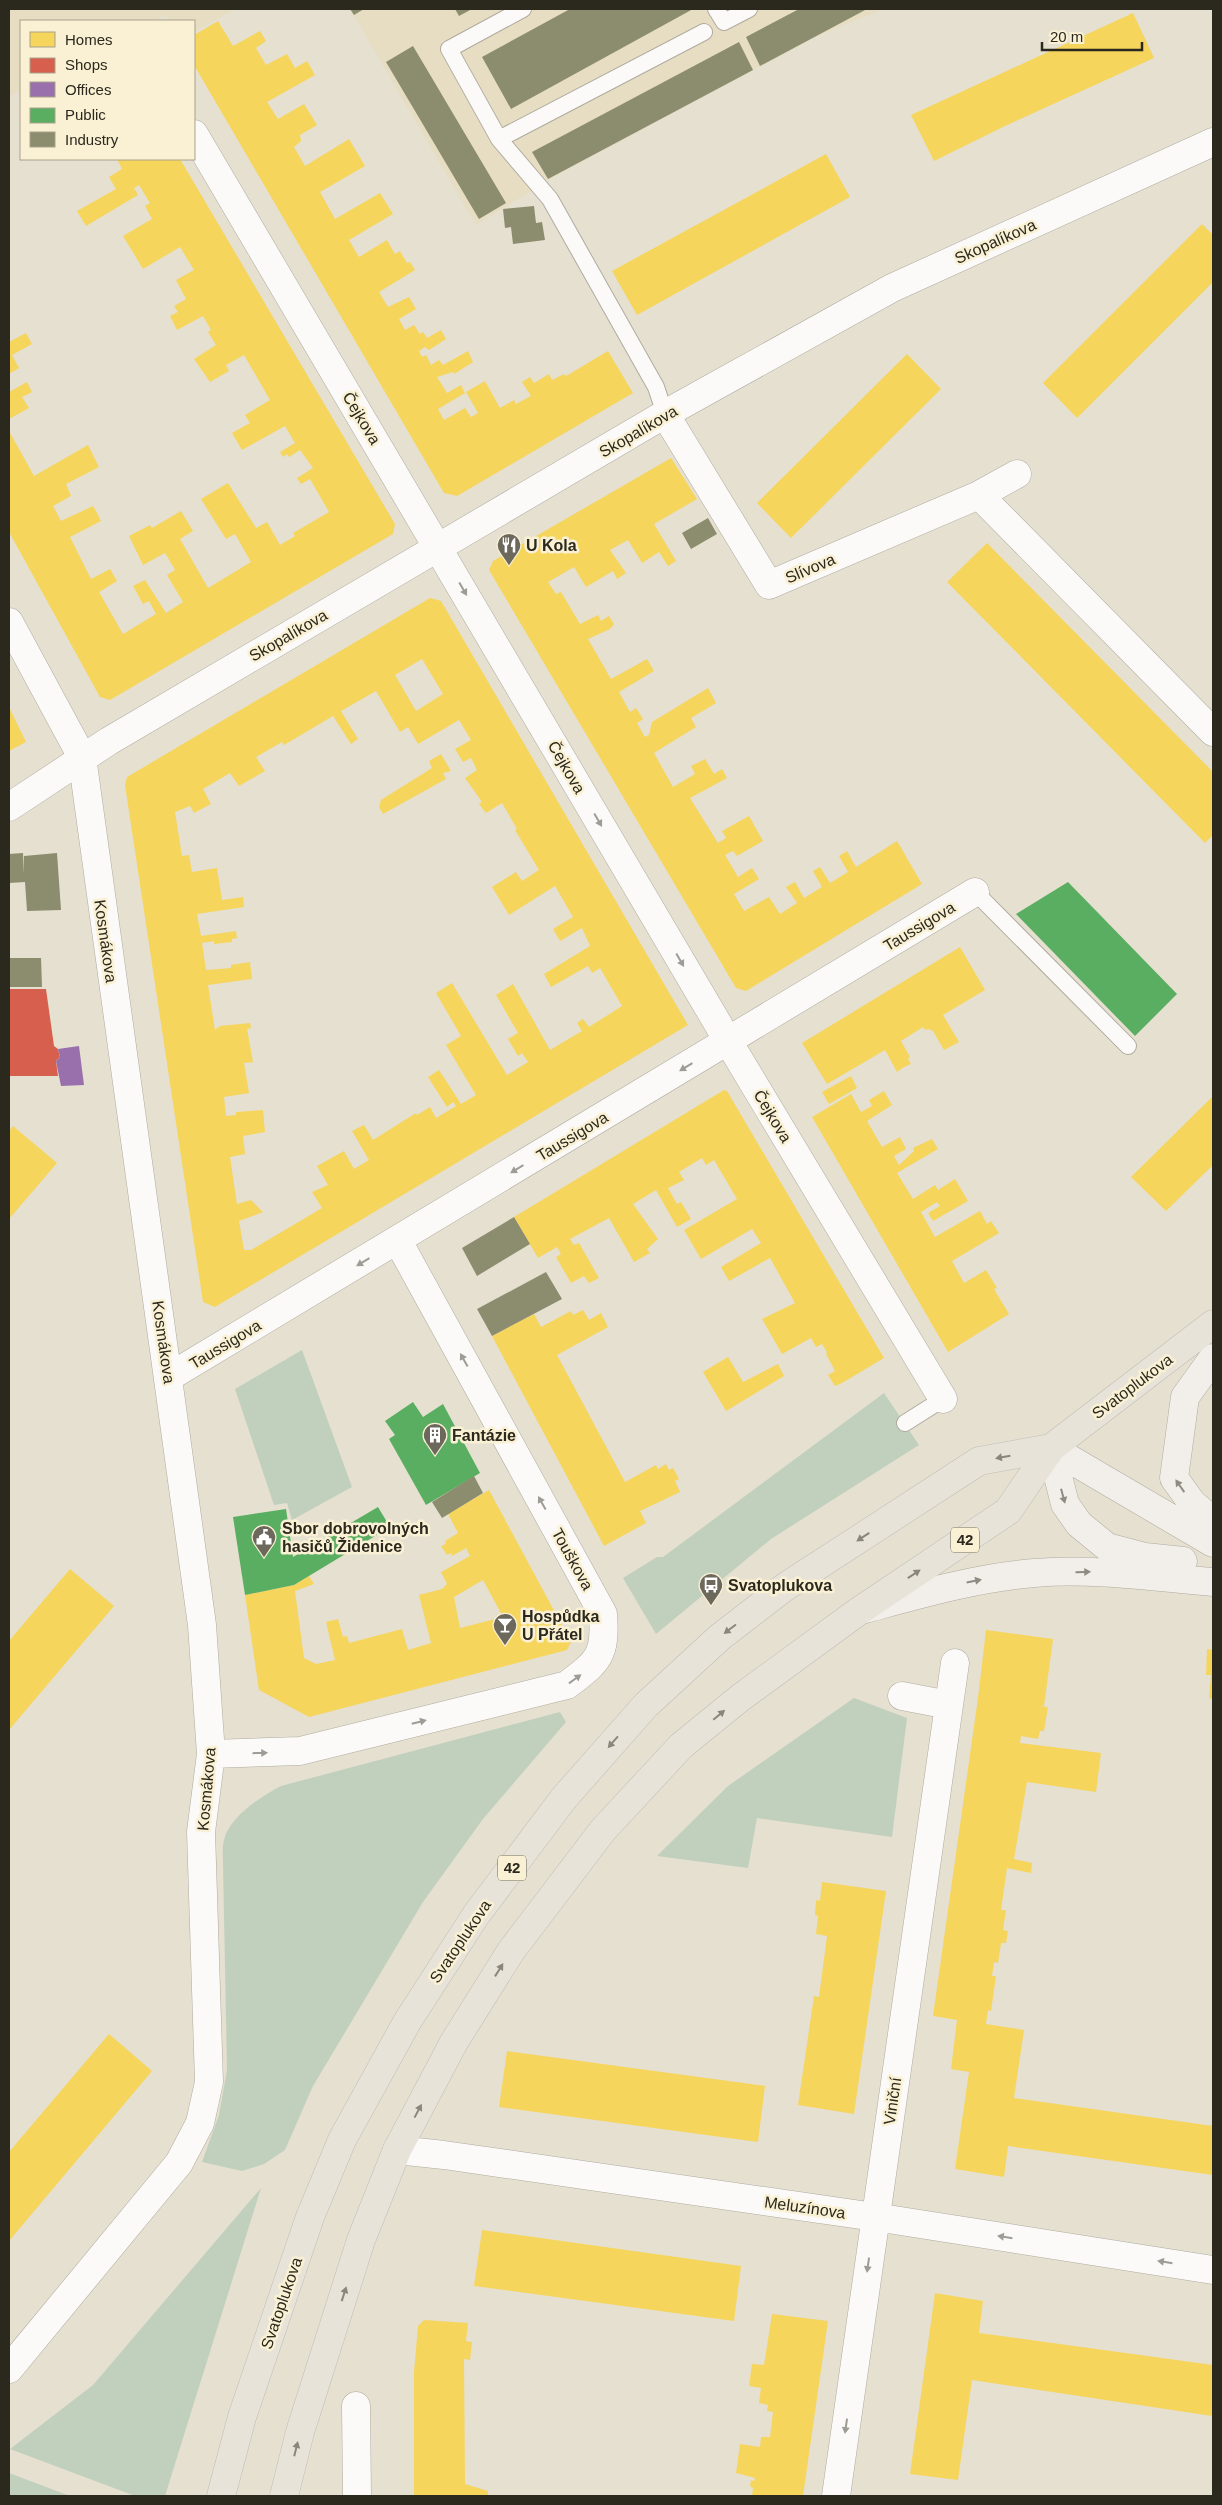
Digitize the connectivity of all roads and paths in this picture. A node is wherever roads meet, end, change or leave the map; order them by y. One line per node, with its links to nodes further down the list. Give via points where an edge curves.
1 (523, 9): 6 (lane, via 449,49)
2 (716, 9): 3 (lane, via 724,22)
3 (749, 9)
4 (704, 32): 6 (lane)
5 (195, 136): 11 (street, Čejkova)
6 (499, 139): 8 (lane, via 550,199 656,388)
7 (1213, 142): 8 (street, Skopalíkova, via 892,288)
8 (666, 414): 10 (street, Slívova, via 769,585); 11 (street, Skopalíkova)
9 (1017, 474): 10 (street, Slívova)
10 (979, 495): 13 (street)
11 (438, 547): 14 (street, Skopalíkova); 17 (street, Čejkova, one-way to 17)
12 (9, 622): 14 (street, Kosmákova)
13 (1213, 732)
14 (82, 757): 15 (street, Skopalíkova); 22 (street, Kosmákova)
15 (9, 807)
16 (975, 892): 17 (street, Taussigova); 18 (lane)
17 (728, 1041): 19 (street, Taussigova, one-way to 19); 23 (street, Čejkova)
18 (1128, 1046)
19 (398, 1241): 22 (street, Taussigova, one-way to 22); 34 (street, Touškova, one-way to 19, via 300,1752 567,1684 592,1666 605,1640 603,1614)
20 (1213, 1324): 25 (main road, Svatoplukova / 42)
21 (1213, 1358): 26 (main road, one-way to 21, via 1192,1503 1174,1478 1185,1397)
22 (168, 1377): 34 (street, Kosmákova, via 202,1625)
23 (943, 1399): 24 (lane)
24 (905, 1423)
25 (1051, 1448): 27 (main road); 28 (main road, one-way to 28, via 1065,1504 1079,1524 1107,1547 1146,1557); 30 (main road, Svatoplukova / 42, one-way to 25, via 1008,1511); 40 (main road, Svatoplukova / 42, one-way to 40, via 979,1461 785,1587 720,1637 646,1705 564,1798 470,1924 407,2022 342,2140 307,2226 242,2417)
26 (1213, 1521)
27 (1213, 1543)
28 (1213, 1564)
29 (1213, 1582): 30 (main road, one-way to 29, via 974,1581 1034,1573 1095,1572)
30 (859, 1611): 35 (main road, Svatoplukova / 42, one-way to 30, via 454,2042 511,1951 603,1830 681,1746 740,1698)
31 (955, 1663): 33 (street, Viniční)
32 (902, 1696): 33 (street)
33 (949, 1705): 36 (street, Viniční)
34 (212, 1754): 38 (street, Kosmákova, via 201,1832 209,2082 200,2123 179,2163)
35 (397, 2150): 36 (street, Meluzínova); 41 (main road, Svatoplukova / 42, one-way to 35, via 300,2432 361,2240)
36 (875, 2217): 37 (street, Meluzínova, one-way to 36); 43 (street, Viniční, one-way to 43)
37 (1213, 2270)
38 (9, 2369)
39 (356, 2406): 42 (street)
40 (221, 2496)
41 (284, 2496)
42 (357, 2496)
43 (836, 2496)

